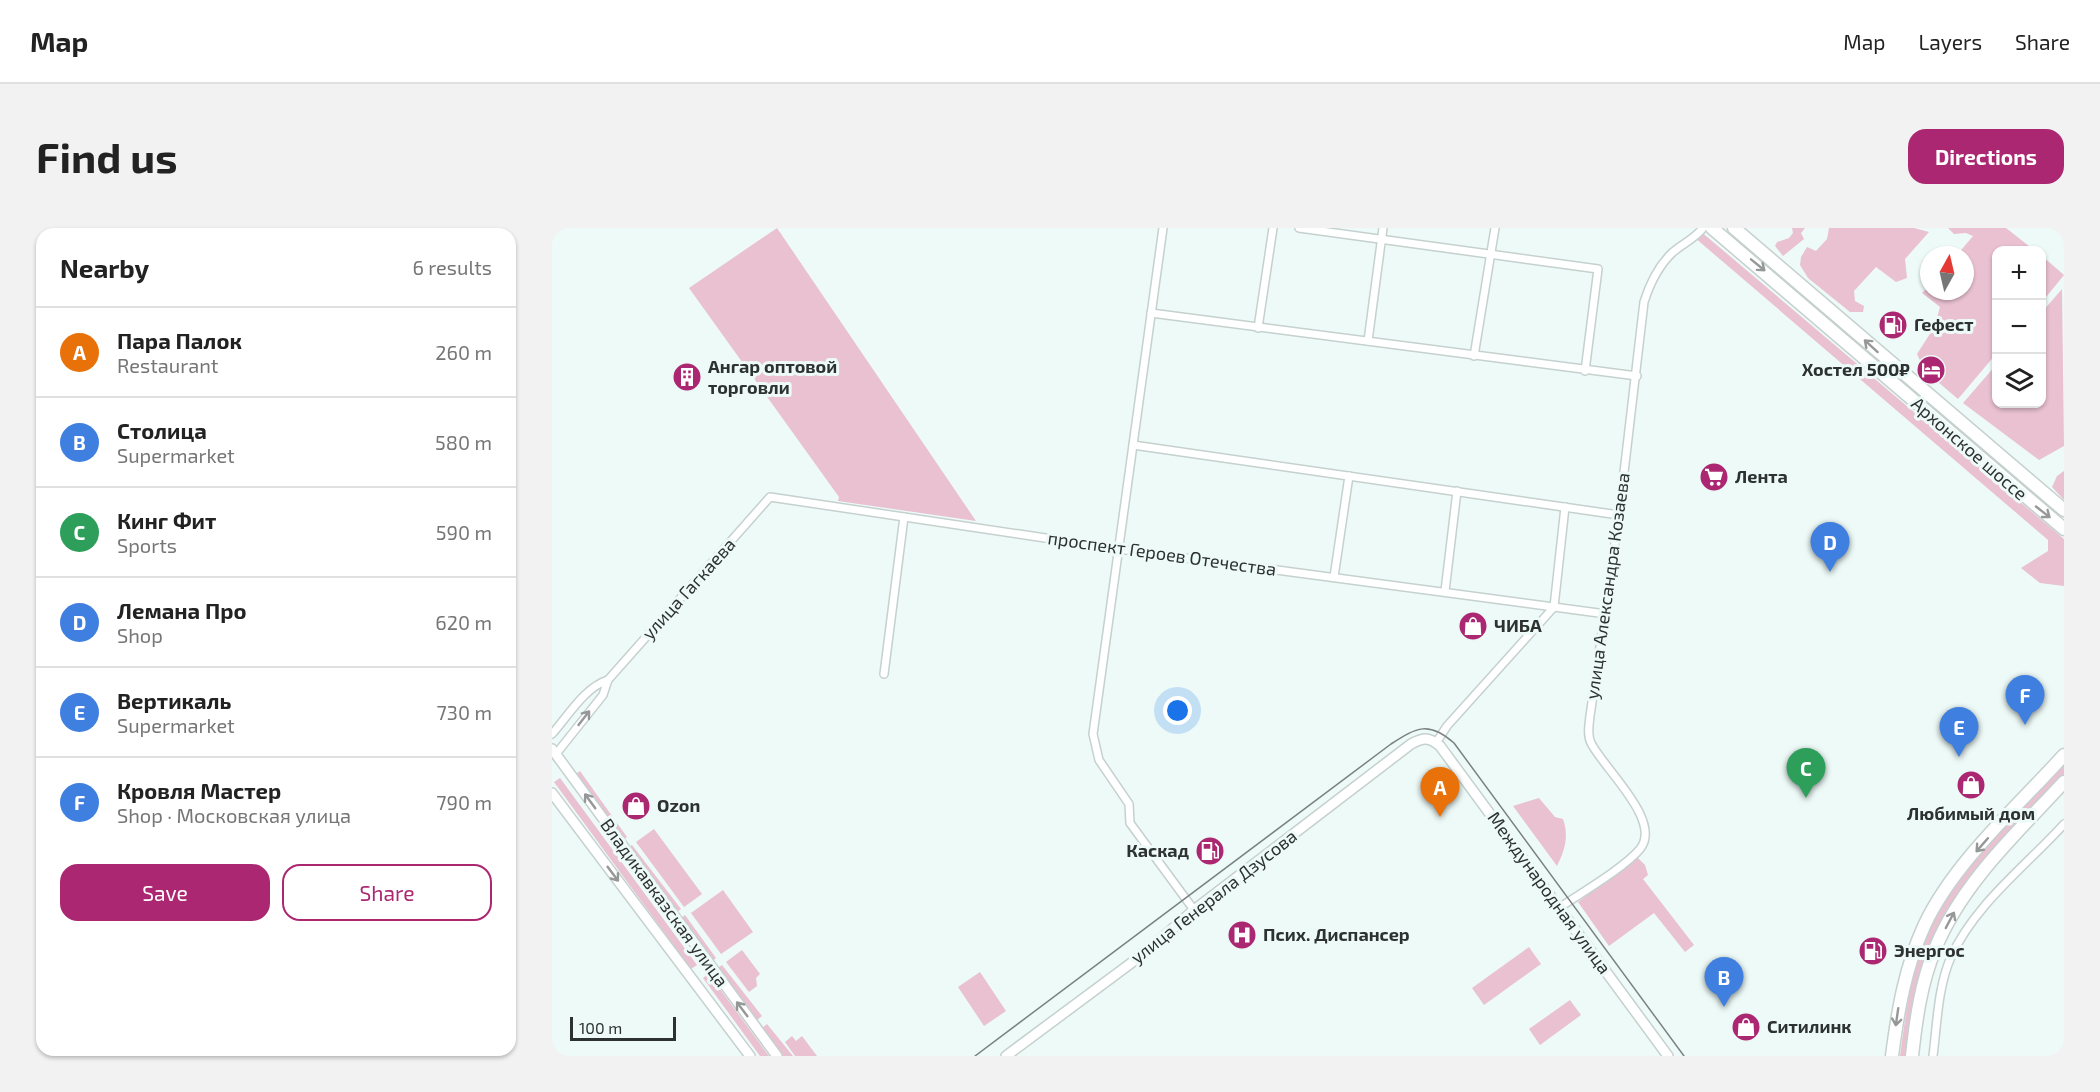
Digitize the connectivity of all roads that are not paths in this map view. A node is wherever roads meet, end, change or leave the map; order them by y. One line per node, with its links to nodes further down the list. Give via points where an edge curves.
1 (1163, 228): 11 (street)
2 (1273, 228): 12 (street)
3 (1299, 228): 9 (street)
4 (1383, 228): 9 (street)
5 (1495, 228): 10 (street)
6 (1703, 228): 16 (street, улица Александра Козаева, via 1694,240 1674,251 1650,283 1644,302)
7 (1712, 228): 25 (highway, Архонское шоссе, one-way to 25)
8 (1734, 228): 22 (highway, Архонское шоссе, one-way to 8)
9 (1382, 240): 10 (street); 13 (street)
10 (1491, 254): 14 (street); 15 (street, via 1598,269)
11 (1151, 313): 12 (street); 17 (street)
12 (1258, 328): 13 (street)
13 (1368, 341): 14 (street)
14 (1473, 356): 15 (street)
15 (1585, 371): 16 (street)
16 (1637, 376): 23 (street, улица Александра Козаева)
17 (1133, 445): 18 (street); 26 (street)
18 (1349, 476): 19 (street); 27 (street)
19 (1457, 491): 21 (street); 28 (street)
20 (770, 497): 24 (street, проспект Героев Отечества); 32 (street, улица Гагкаева)
21 (1565, 507): 23 (street); 29 (street)
22 (2064, 510)
23 (1619, 515): 30 (street, улица Александра Козаева)
24 (904, 517): 26 (street, проспект Героев Отечества); 31 (street)
25 (2064, 528)
26 (1119, 549): 27 (street, проспект Героев Отечества); 41 (street, via 1095,751 1129,804 1130,823)
27 (1334, 577): 28 (street, проспект Героев Отечества)
28 (1445, 591): 29 (street, проспект Героев Отечества)
29 (1554, 607): 30 (street, проспект Героев Отечества); 34 (street)
30 (1606, 614): 40 (street, улица Александра Козаева, via 1590,716 1590,741 1640,812 1647,830 1636,854)
31 (884, 674)
32 (608, 680): 33 (street, улица Гагкаева, via 587,694); 35 (street, улица Гагкаева, one-way to 32, via 603,694)
33 (552, 734)
34 (1436, 743): 40 (street, Международная улица); 41 (street, улица Генерала Дзусова, via 1423,738 1411,744)
35 (553, 754): 43 (street, Владикавказская улица, one-way to 35)
36 (2064, 755): 46 (highway, one-way to 46, via 1961,869 1930,915 1905,978)
37 (2064, 782): 47 (highway, one-way to 37, via 1920,997 1935,948 1950,920 1983,871)
38 (552, 794): 42 (street, Владикавказская улица, one-way to 42)
39 (2064, 824): 48 (street, via 1970,924 1951,958 1941,997)
40 (1559, 909): 45 (street, Международная улица)
41 (1194, 910): 44 (street, улица Генерала Дзусова, via 1146,952)
42 (750, 1056)
43 (777, 1056)
44 (1006, 1056)
45 (1668, 1056)
46 (1892, 1056)
47 (1912, 1056)
48 (1934, 1056)

